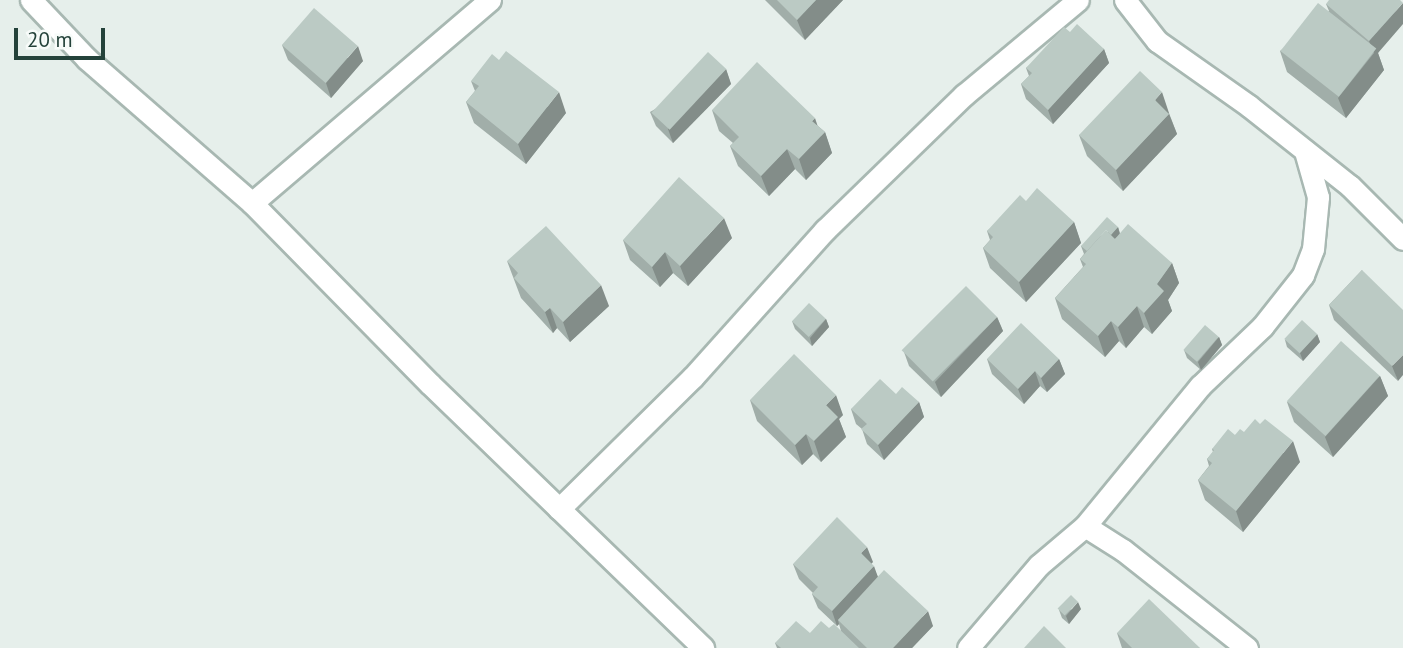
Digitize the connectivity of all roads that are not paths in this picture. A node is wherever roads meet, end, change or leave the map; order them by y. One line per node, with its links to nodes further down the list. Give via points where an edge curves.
1 (31, 0): 8 (street, via 87,59)
2 (490, 0): 8 (street)
3 (1078, 0): 10 (street, via 964,95 825,230 693,377)
4 (1125, 0): 5 (street, via 1157,41)
5 (1306, 151): 6 (street); 7 (street)
6 (1350, 186): 7 (street); 9 (street)
7 (1318, 197): 11 (street, via 1313,249 1303,275 1262,327 1200,386)
8 (252, 203): 10 (street)
9 (1403, 239)
10 (559, 509): 12 (street)
11 (1085, 526): 13 (street, via 1039,565); 14 (street, via 1124,550)
12 (703, 648)
13 (968, 648)
14 (1247, 648)

